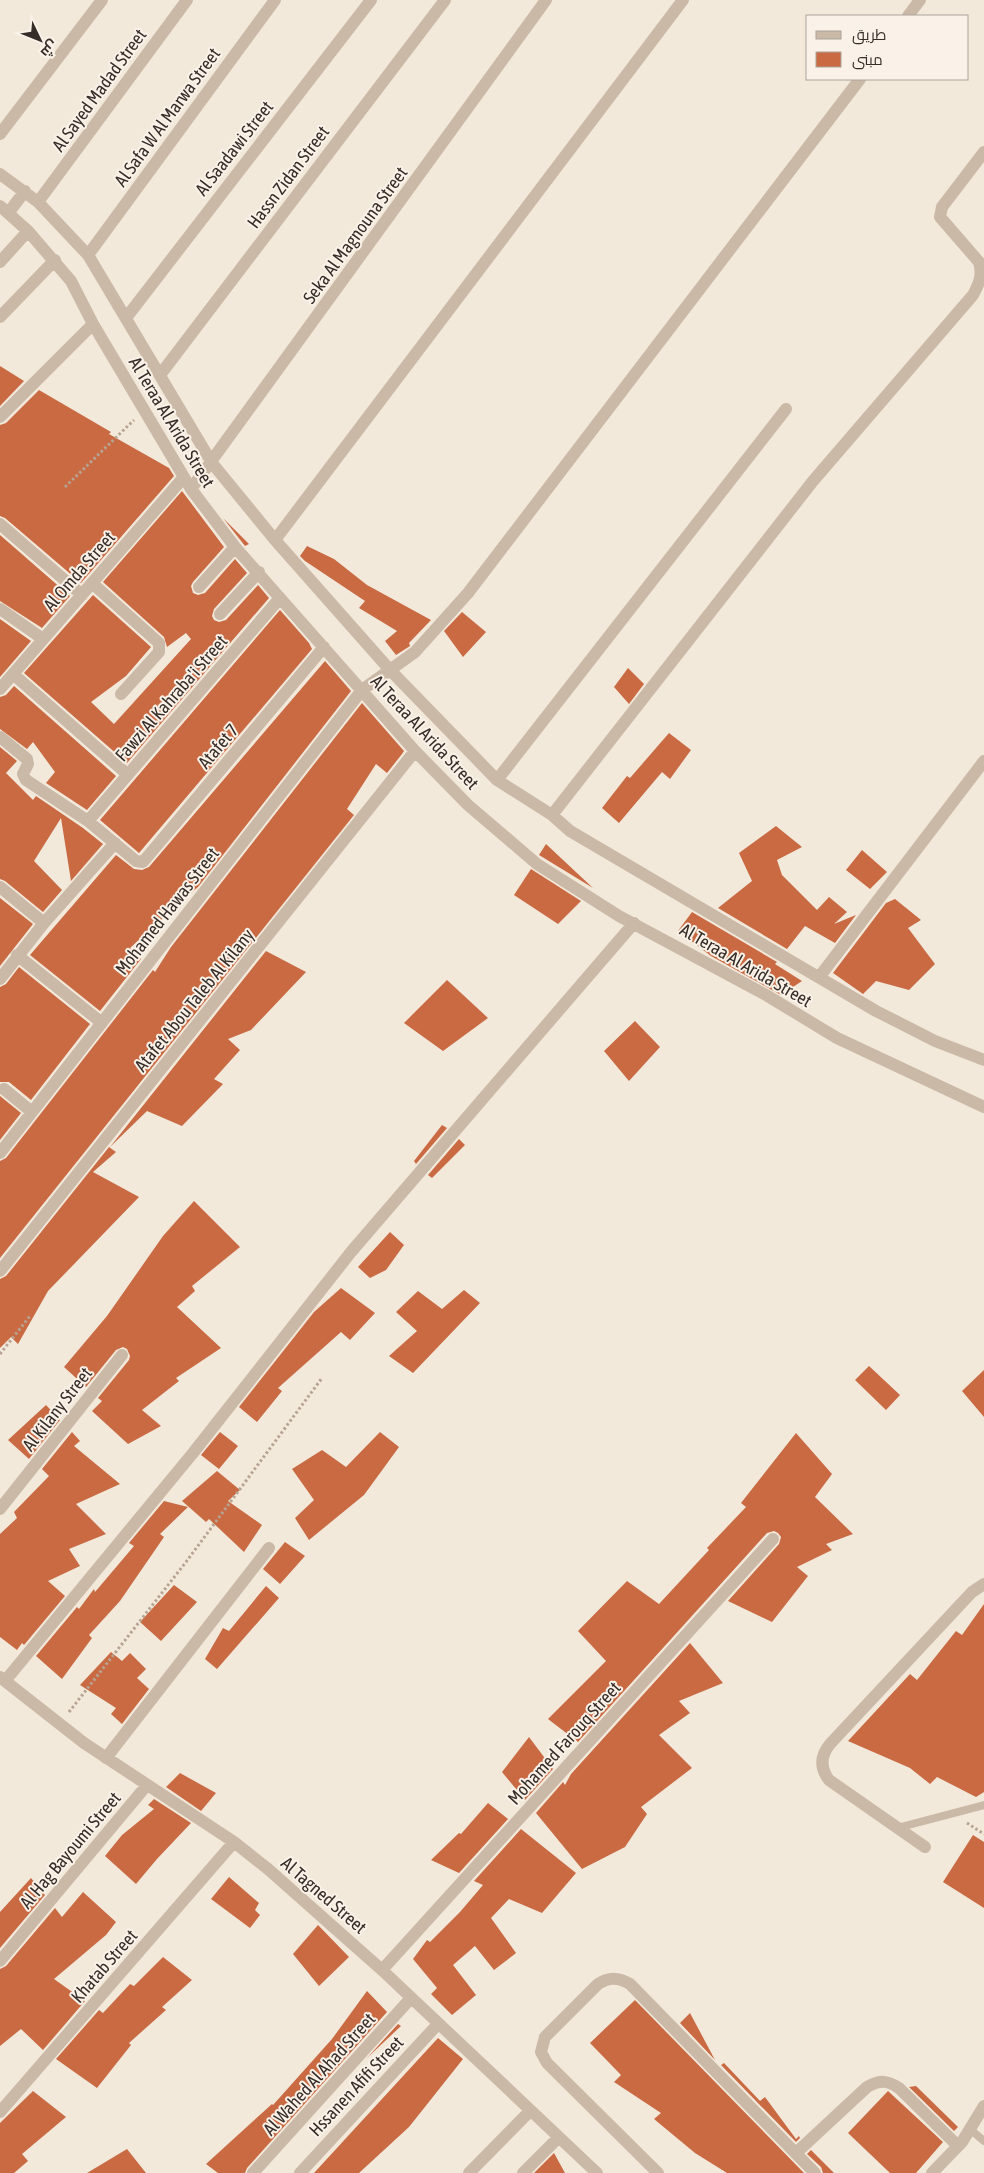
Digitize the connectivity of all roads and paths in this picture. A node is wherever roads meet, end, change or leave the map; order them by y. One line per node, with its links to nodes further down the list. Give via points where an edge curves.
1 (102, 0): 11 (street)
2 (187, 0): 15 (street, Al Sayed Madad Street)
3 (275, 0): 18 (street, Al Safa W Al Marwa Street)
4 (371, 0): 22 (street, Al Saadawi Street)
5 (445, 0): 24 (street, Hassn Zidan Street)
6 (546, 0): 28 (street, Seka Al Magnouna Street)
7 (683, 0): 33 (street)
8 (920, 0): 9 (street)
9 (909, 15)
10 (859, 80): 44 (street, Mohamed Hawas Street, via 468,593 415,652)
11 (0, 134)
12 (984, 152): 54 (street, via 942,207 940,217 979,262 982,270 980,282 973,295 813,481)
13 (0, 174): 14 (street, Al Teraa Al Arida Street)
14 (25, 191): 15 (street, Al Teraa Al Arida Street); 16 (street)
15 (38, 202): 18 (street, Al Teraa Al Arida Street)
16 (4, 209): 17 (street, Al Teraa Al Arida Street)
17 (28, 231): 19 (street, Al Teraa Al Arida Street); 20 (street)
18 (88, 255): 22 (street, Al Teraa Al Arida Street)
19 (56, 260): 21 (street); 23 (street, Al Teraa Al Arida Street)
20 (0, 262)
21 (0, 317)
22 (126, 318): 24 (street, Al Teraa Al Arida Street)
23 (93, 324): 26 (street, Al Teraa Al Arida Street); 27 (street)
24 (160, 375): 28 (street, Al Teraa Al Arida Street)
25 (786, 409): 53 (street)
26 (144, 410): 29 (street, Al Teraa Al Arida Street); 30 (path)
27 (0, 416)
28 (212, 462): 31 (street, Seka Al Magnouna Street); 33 (street, Al Teraa Al Arida Street)
29 (184, 477): 31 (street, Al Teraa Al Arida Street); 36 (street, Al Omda Street)
30 (64, 487)
31 (191, 489): 34 (street, Al Teraa Al Arida Street)
32 (0, 524): 38 (street)
33 (275, 540): 44 (street, Al Teraa Al Arida Street)
34 (235, 547): 35 (street, Al Teraa Al Arida Street); 37 (street)
35 (259, 572): 39 (street, Al Teraa Al Arida Street); 41 (street)
36 (92, 583): 38 (street, Al Omda Street); 48 (street, via 159,643 159,652)
37 (199, 587)
38 (82, 595): 42 (street, Al Omda Street)
39 (280, 598): 43 (street, Al Teraa Al Arida Street); 52 (street, Fawzi Al Kahraba'i Street)
40 (0, 609): 42 (street)
41 (220, 614)
42 (43, 639): 45 (street, Al Omda Street)
43 (324, 647): 47 (street, Al Teraa Al Arida Street); 56 (street, Atafet 7, via 144,861 136,861)
44 (390, 670): 47 (street, Mohamed Hawas Street); 53 (street, Al Teraa Al Arida Street)
45 (13, 674): 46 (street, Al Omda Street); 52 (street)
46 (0, 689)
47 (362, 690): 50 (street, Al Teraa Al Arida Street); 63 (street, Mohamed Hawas Street)
48 (121, 694)
49 (0, 737): 55 (street, via 27,759 23,774 26,780)
50 (415, 751): 59 (street, Al Teraa Al Arida Street, via 524,854); 69 (street, Atafet Abou Taleb Al Kilany)
51 (984, 761): 61 (street)
52 (128, 774): 55 (street, Fawzi Al Kahraba'i Street)
53 (497, 780): 54 (street, Al Teraa Al Arida Street)
54 (552, 815): 61 (street, Al Teraa Al Arida Street, via 570,830)
55 (88, 821): 56 (street)
56 (115, 843): 58 (street)
57 (0, 887): 58 (street)
58 (44, 923): 60 (street)
59 (634, 924): 66 (street, Al Teraa Al Arida Street, via 766,995 837,1038); 78 (street, via 351,1252 193,1453)
60 (17, 956): 62 (street); 63 (street)
61 (820, 976): 64 (street, Al Teraa Al Arida Street, via 884,1015 935,1041)
62 (0, 979)
63 (102, 1023): 67 (street, Mohamed Hawas Street)
64 (984, 1060)
65 (4, 1089): 67 (street)
66 (984, 1107)
67 (32, 1112): 68 (street, Mohamed Hawas Street)
68 (0, 1151)
69 (0, 1271)
70 (30, 1316): 71 (path)
71 (0, 1354)
72 (122, 1355): 74 (street, Al Kilany Street)
73 (322, 1378): 79 (path)
74 (2, 1502)
75 (773, 1539): 87 (street, Mohamed Farouq Street)
76 (269, 1548): 80 (street)
77 (984, 1584): 83 (street, via 972,1592 825,1750 822,1766 829,1780)
78 (2, 1679): 79 (street, Al Tagned Street)
79 (60, 1725): 80 (street, Al Tagned Street)
80 (106, 1758): 81 (street, Al Tagned Street)
81 (147, 1785): 84 (street, Al Tagned Street); 86 (street, Al Hag Bayoumi Street)
82 (984, 1805): 83 (lane)
83 (897, 1828): 85 (street)
84 (234, 1842): 87 (street, Al Tagned Street, via 308,1902); 92 (street, Khatab Street)
85 (925, 1847)
86 (0, 1961)
87 (382, 1970): 88 (street, Al Tagned Street)
88 (411, 1998): 89 (street, Al Tagned Street); 99 (street, Al Wahed Al Ahad Street)
89 (438, 2024): 91 (street, Al Tagned Street); 100 (street, Hssanen Afifi Street)
90 (984, 2106): 93 (street)
91 (530, 2111): 94 (street, Al Tagned Street); 101 (street)
92 (0, 2112)
93 (971, 2130): 95 (lane); 96 (street)
94 (558, 2137): 98 (street, Al Tagned Street); 102 (street)
95 (984, 2141)
96 (958, 2146): 97 (street, via 899,2088 890,2082 877,2081); 105 (street)
97 (796, 2153): 103 (street, via 630,1984 609,1979 598,1984 545,2038 541,2052 547,2063); 104 (street)
98 (589, 2171)
99 (253, 2173)
100 (300, 2173)
101 (469, 2173)
102 (523, 2173)
103 (658, 2173)
104 (815, 2173)
105 (932, 2173)

